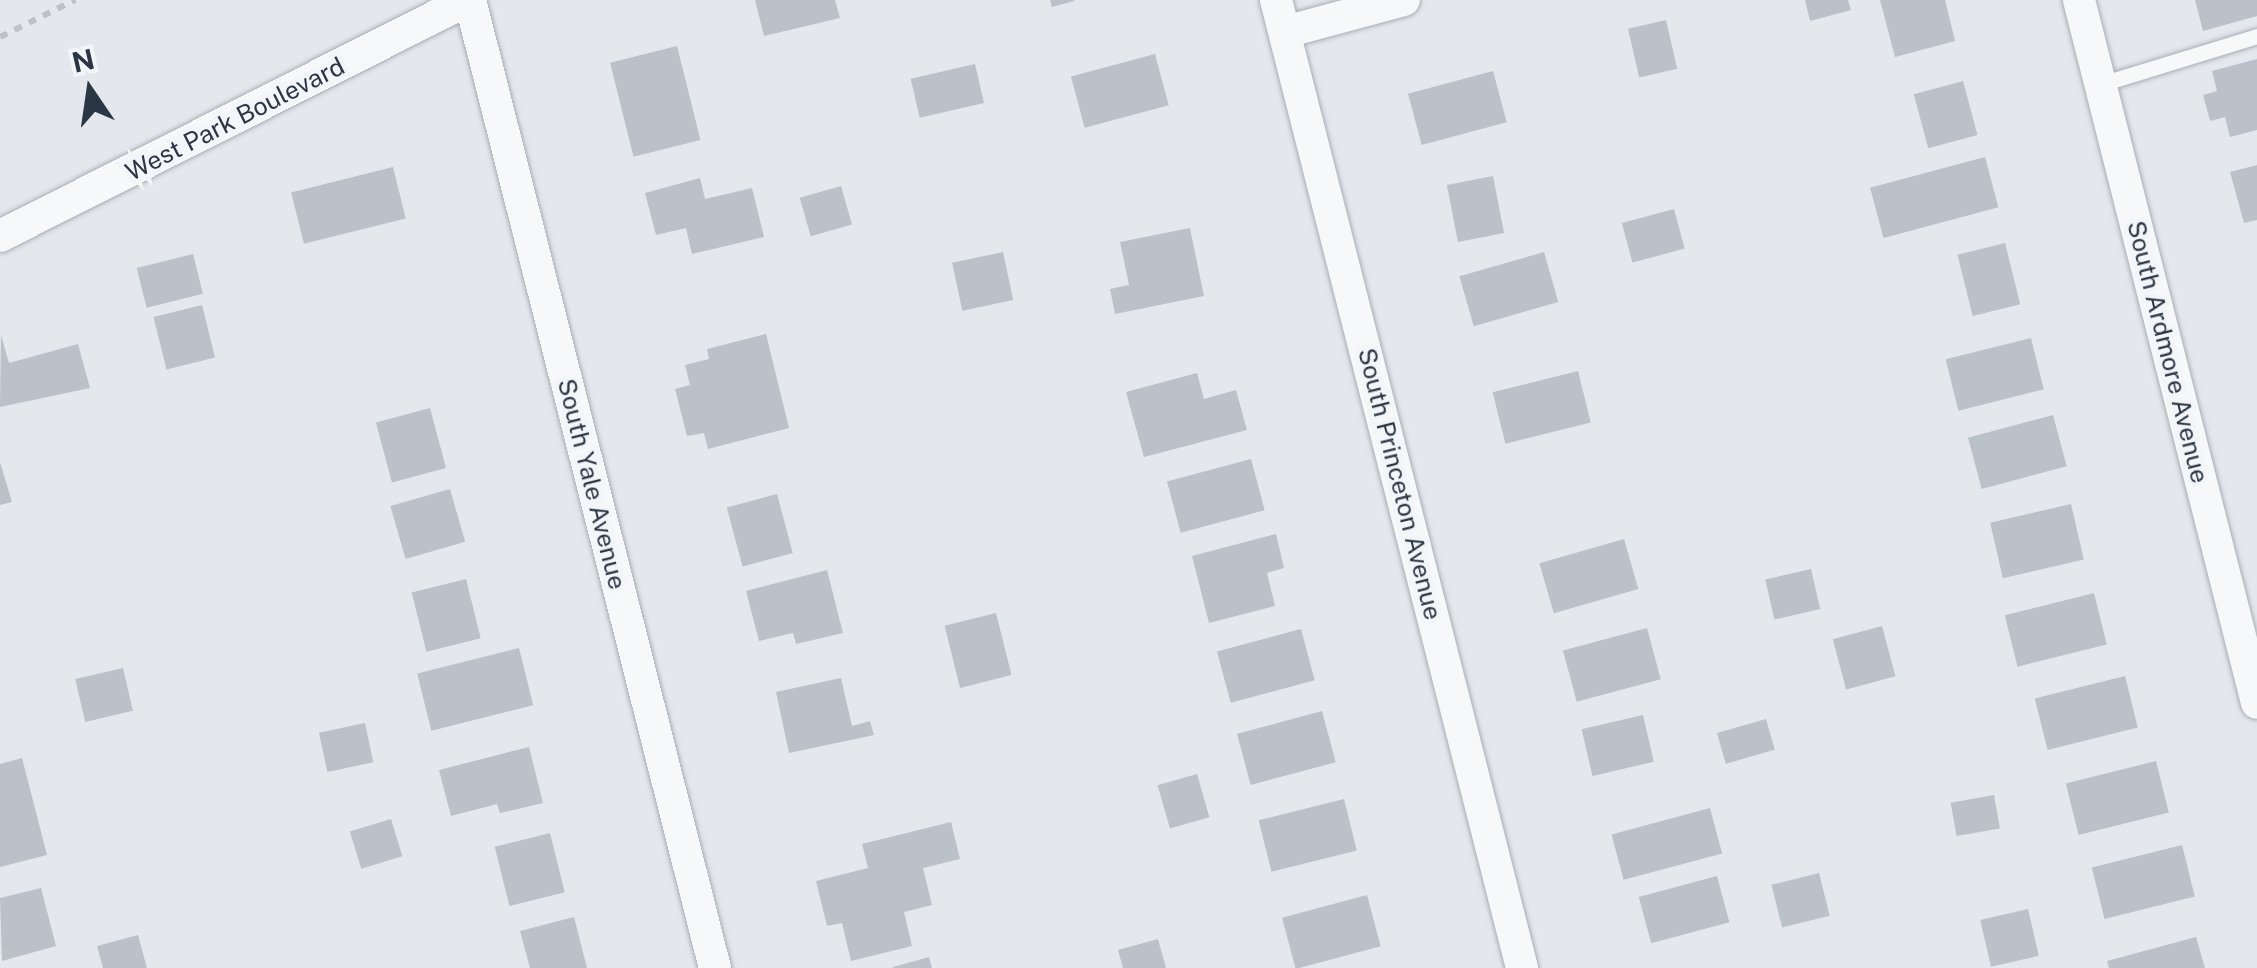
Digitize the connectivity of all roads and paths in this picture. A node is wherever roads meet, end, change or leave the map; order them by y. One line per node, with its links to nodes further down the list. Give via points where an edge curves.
1 (75, 0): 7 (path)
2 (469, 0): 9 (street, West Park Boulevard); 11 (street, South Yale Avenue)
3 (1404, 0): 5 (street)
4 (2078, 0): 8 (street, South Ardmore Avenue)
5 (1281, 16): 12 (street, South Princeton Avenue)
6 (2257, 36): 8 (lane)
7 (0, 37)
8 (2101, 84): 10 (street, South Ardmore Avenue)
9 (0, 236)
10 (2257, 703)
11 (715, 968)
12 (1522, 968)

